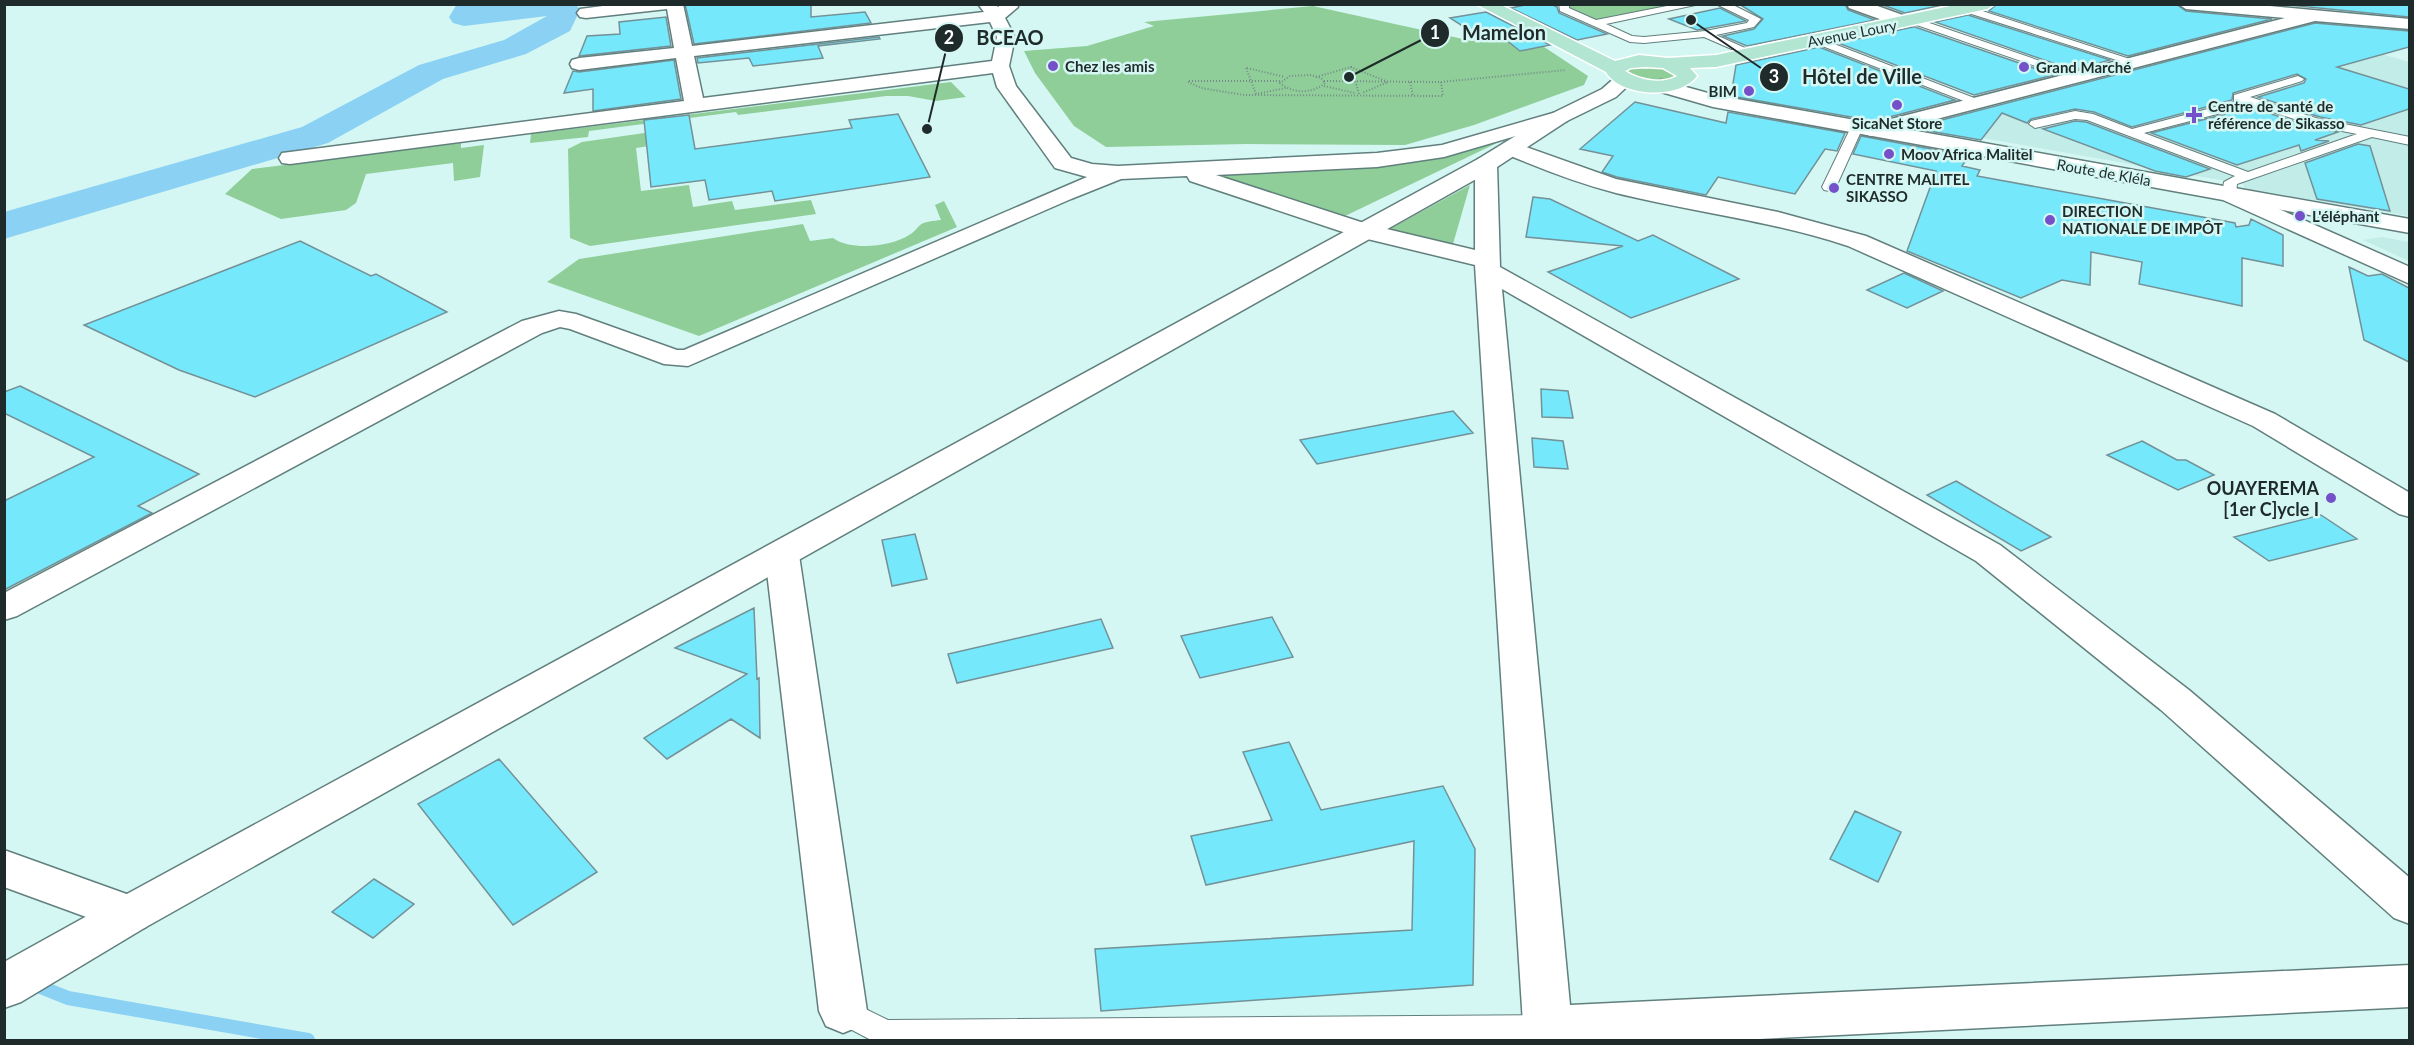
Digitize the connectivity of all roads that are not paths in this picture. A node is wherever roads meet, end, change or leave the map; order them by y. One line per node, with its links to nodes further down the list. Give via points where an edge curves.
1 (672, 4): 14 (street); 21 (street)
2 (1484, 4): 32 (main road, via 1523,21)
3 (1510, 4): 24 (main road)
4 (1564, 4): 17 (lane, via 1564,9)
5 (1635, 4): 13 (lane)
6 (1695, 4): 13 (lane)
7 (1721, 4): 19 (lane, via 1756,19 1750,25)
8 (1855, 4): 16 (street)
9 (1987, 4): 12 (main road, Avenue Loury)
10 (2186, 4): 15 (street)
11 (998, 8): 21 (street); 28 (street, via 1006,37)
12 (1966, 9): 16 (main road, Avenue Loury); 25 (lane)
13 (1655, 12): 17 (lane)
14 (586, 13)
15 (2313, 16): 18 (street); 25 (street)
16 (1909, 21): 20 (main road, Avenue Loury); 30 (lane)
17 (1596, 23): 19 (lane, via 1630,39)
18 (2409, 24)
19 (1705, 34): 22 (lane)
20 (1816, 40): 22 (main road, Avenue Loury); 36 (lane)
21 (684, 51): 26 (street); 37 (street)
22 (1750, 54): 23 (main road, Avenue Loury)
23 (1716, 61): 27 (main road); 29 (main road)
24 (1633, 62): 27 (main road); 32 (main road, via 1621,64)
25 (2133, 62): 30 (street)
26 (579, 64)
27 (1668, 64): 29 (main road)
28 (1000, 66): 37 (street); 46 (street, via 1007,87)
29 (1685, 77): 33 (main road); 35 (street, via 1691,89)
30 (2077, 77): 36 (street)
31 (2298, 79): 34 (lane)
32 (1616, 81): 33 (street); 38 (street)
33 (1656, 86): 35 (street, Route de Kléla)
34 (2238, 97): 41 (lane, via 2316,122); 42 (lane, via 2240,104)
35 (1713, 101): 40 (street, Route de Kléla)
36 (1978, 102): 40 (street)
37 (695, 106): 45 (street)
38 (1560, 117): 44 (street); 47 (street, via 1444,151 1377,160)
39 (2035, 124): 42 (lane, via 2082,116)
40 (1864, 129): 50 (lane); 52 (street, Route de Kléla)
41 (2374, 132): 43 (lane); 49 (lane)
42 (2130, 133): 49 (lane)
43 (2409, 141)
44 (1499, 156): 54 (street); 55 (street); 57 (street, via 1857,241 2264,420)
45 (290, 158)
46 (1063, 164): 48 (street); 51 (street, via 1073,181)
47 (1179, 170): 48 (street); 54 (street)
48 (1118, 173): 51 (street)
49 (2247, 176): 52 (lane, via 2231,182)
50 (1829, 187)
51 (1069, 192): 59 (street, via 688,358 674,358 576,322 560,319 532,327)
52 (2229, 194): 53 (street); 56 (street, Route de Kléla)
53 (2409, 226)
54 (1363, 231): 55 (street); 58 (street)
55 (1488, 265): 61 (street, via 1988,553 2175,700); 66 (street)
56 (2409, 277)
57 (2409, 507)
58 (782, 555): 62 (street); 65 (street)
59 (4, 608)
60 (4, 868): 62 (street)
61 (2409, 904)
62 (130, 914): 64 (street)
63 (2409, 986): 66 (street)
64 (4, 987)
65 (843, 1011): 66 (lane, via 885,1033)
66 (1547, 1034)

